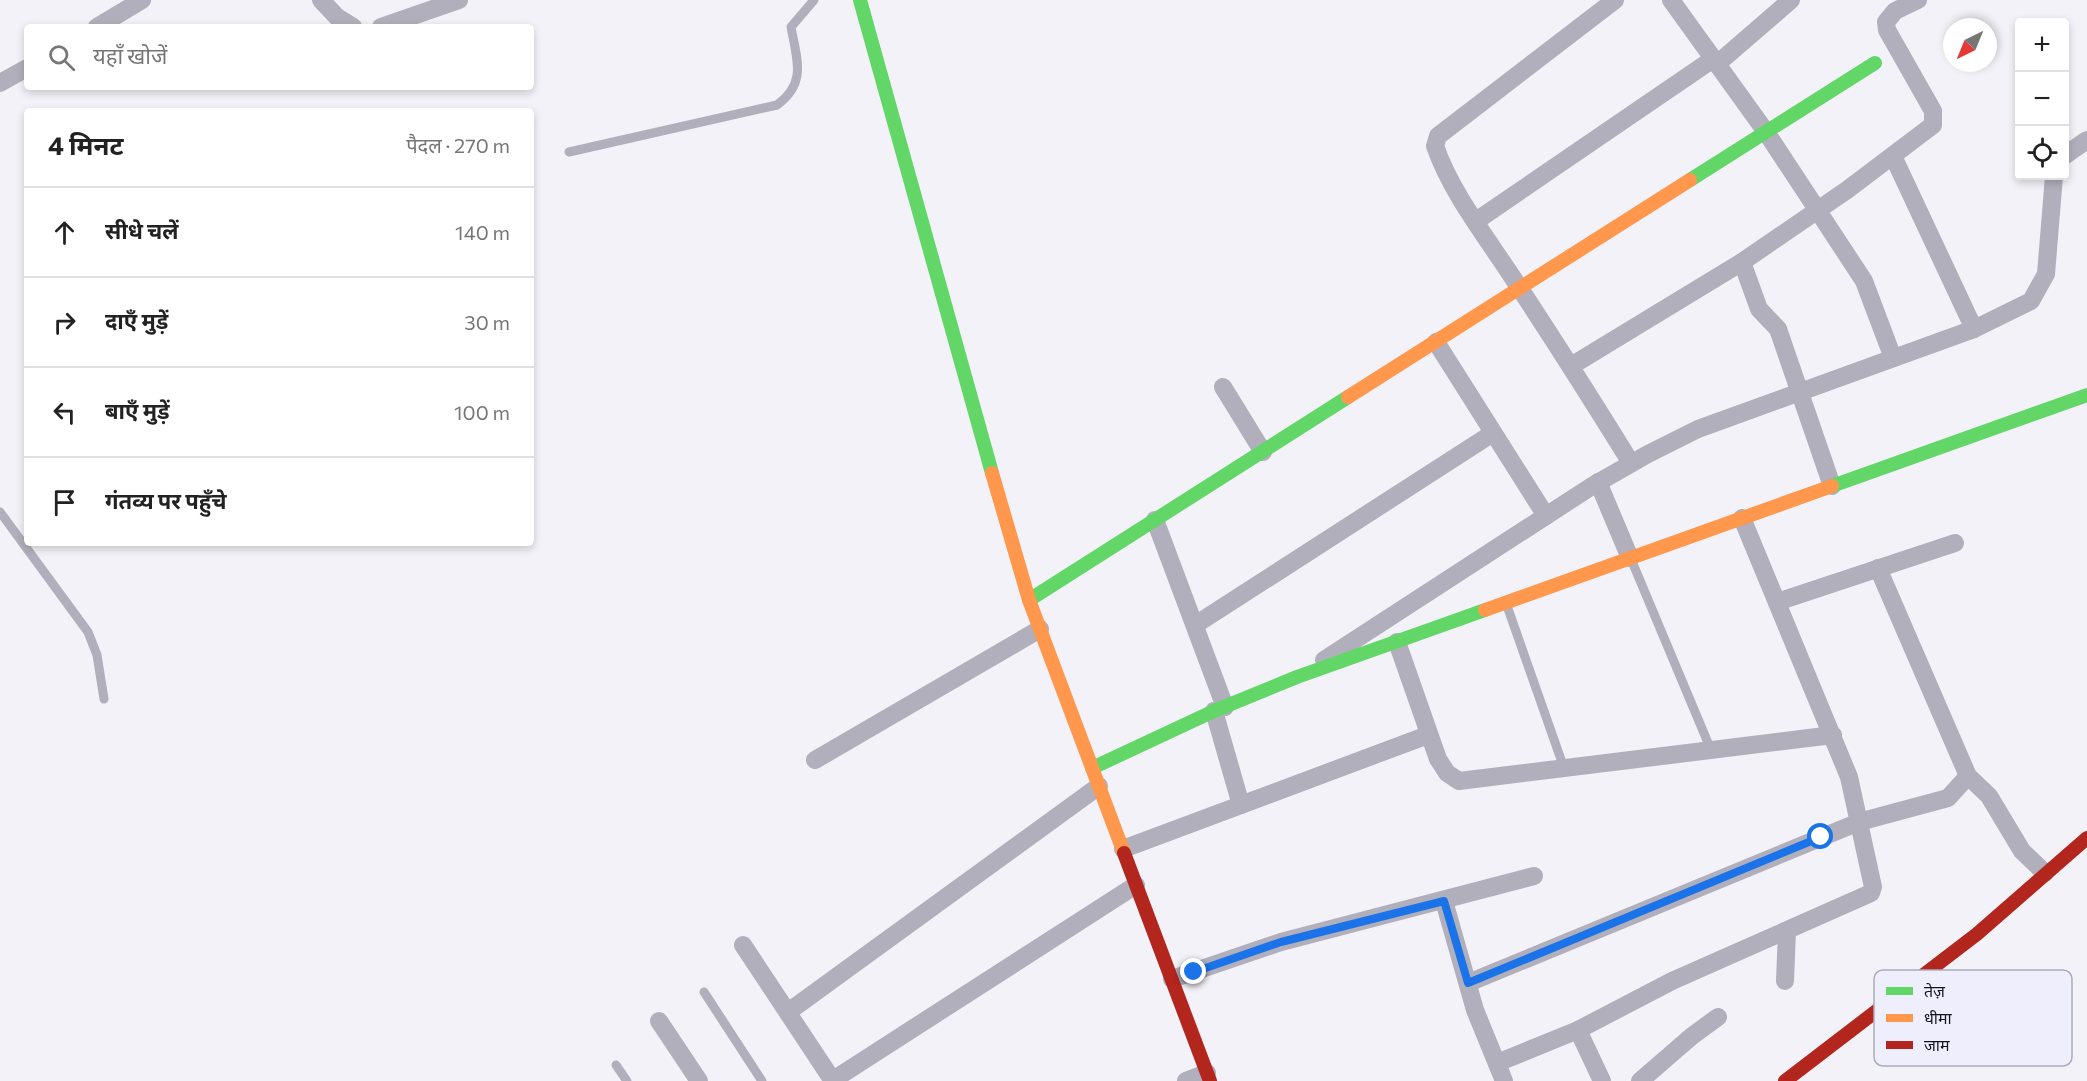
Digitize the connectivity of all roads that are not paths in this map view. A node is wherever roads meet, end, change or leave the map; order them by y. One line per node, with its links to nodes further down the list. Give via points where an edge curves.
1 (142, 0): 10 (street)
2 (321, 0): 11 (street)
3 (459, 0): 12 (street)
4 (814, 0): 19 (lane, via 791,27 799,71 791,95 777,105)
5 (860, 0): 48 (street)
6 (1615, 0): 24 (street, via 1438,136 1438,156)
7 (1671, 0): 13 (street)
8 (1918, 0): 21 (street, via 1896,11 1886,22 1933,111 1933,125)
9 (1779, 4): 13 (street)
10 (102, 24)
11 (348, 24)
12 (390, 24)
13 (1715, 61): 17 (street); 24 (street)
14 (1875, 63): 17 (street)
15 (24, 70): 16 (street)
16 (0, 83)
17 (1766, 132): 23 (street); 26 (street)
18 (2087, 140): 20 (street)
19 (569, 152)
20 (2069, 153)
21 (1893, 156): 23 (street); 27 (street)
22 (2054, 180): 27 (street, via 2046,274 2041,287 2031,301)
23 (1818, 210): 25 (street); 29 (street, via 1864,281)
24 (1476, 220): 26 (street)
25 (1742, 262): 30 (street); 32 (street, via 1759,309 1778,329)
26 (1520, 288): 28 (street); 30 (street)
27 (1974, 329): 29 (street)
28 (1436, 342): 34 (street); 35 (street)
29 (1893, 358): 32 (street)
30 (1571, 366): 36 (street)
31 (1223, 387): 35 (street)
32 (1798, 392): 36 (street, via 1698,429); 38 (street)
33 (2087, 395): 38 (street)
34 (1493, 433): 40 (street); 51 (street)
35 (1263, 452): 42 (street)
36 (1631, 463): 37 (street)
37 (1598, 482): 40 (street); 46 (street)
38 (1832, 486): 41 (street)
39 (0, 512): 44 (lane)
40 (1546, 516): 54 (street)
41 (1742, 518): 46 (street); 49 (street)
42 (1155, 520): 48 (street); 51 (street)
43 (1955, 543): 47 (street)
44 (24, 545)
45 (25, 546): 55 (lane, via 88,632 97,655)
46 (1630, 558): 50 (street); 59 (lane)
47 (1878, 568): 49 (street); 63 (street)
48 (1029, 600): 52 (street)
49 (1777, 602): 58 (street)
50 (1506, 603): 53 (street); 62 (lane)
51 (1195, 625): 56 (street)
52 (1040, 629): 60 (street); 61 (street)
53 (1397, 642): 54 (street); 57 (street)
54 (1297, 677): 56 (street)
55 (105, 699)
56 (1220, 709): 61 (street); 65 (street)
57 (1428, 735): 62 (street, via 1447,773 1459,781); 65 (street)
58 (1833, 735): 59 (street); 66 (street, via 1849,777)
59 (1711, 750): 62 (street)
60 (815, 760)
61 (1092, 768): 64 (street)
62 (1564, 768)
63 (1968, 776): 66 (street, via 1948,798); 69 (street, via 1989,796 2022,851)
64 (1099, 786): 68 (street); 80 (street)
65 (1241, 805): 68 (street)
66 (1859, 822): 73 (street, via 1871,893); 78 (street)
67 (2087, 838): 69 (street)
68 (1123, 849): 71 (street)
69 (2045, 873): 75 (street)
70 (1534, 876): 72 (street)
71 (1136, 885): 76 (street); 92 (street)
72 (1444, 901): 76 (street, via 1281,942); 78 (street)
73 (1787, 931): 77 (street); 84 (street, via 1672,981)
74 (743, 945): 80 (street)
75 (1931, 970)
76 (1172, 980): 87 (street)
77 (1785, 981)
78 (1468, 983): 85 (street)
79 (704, 992): 91 (lane)
80 (788, 1012): 92 (street)
81 (1874, 1014): 88 (street)
82 (1718, 1017): 96 (street)
83 (659, 1021): 90 (street)
84 (1578, 1030): 85 (street); 95 (street)
85 (1497, 1063): 94 (street)
86 (616, 1065): 89 (lane)
87 (1209, 1077): 93 (street)
88 (1790, 1080)
89 (627, 1081)
90 (699, 1081)
91 (762, 1081)
92 (833, 1081)
93 (1186, 1081)
94 (1504, 1081)
95 (1602, 1081)
96 (1640, 1081)

